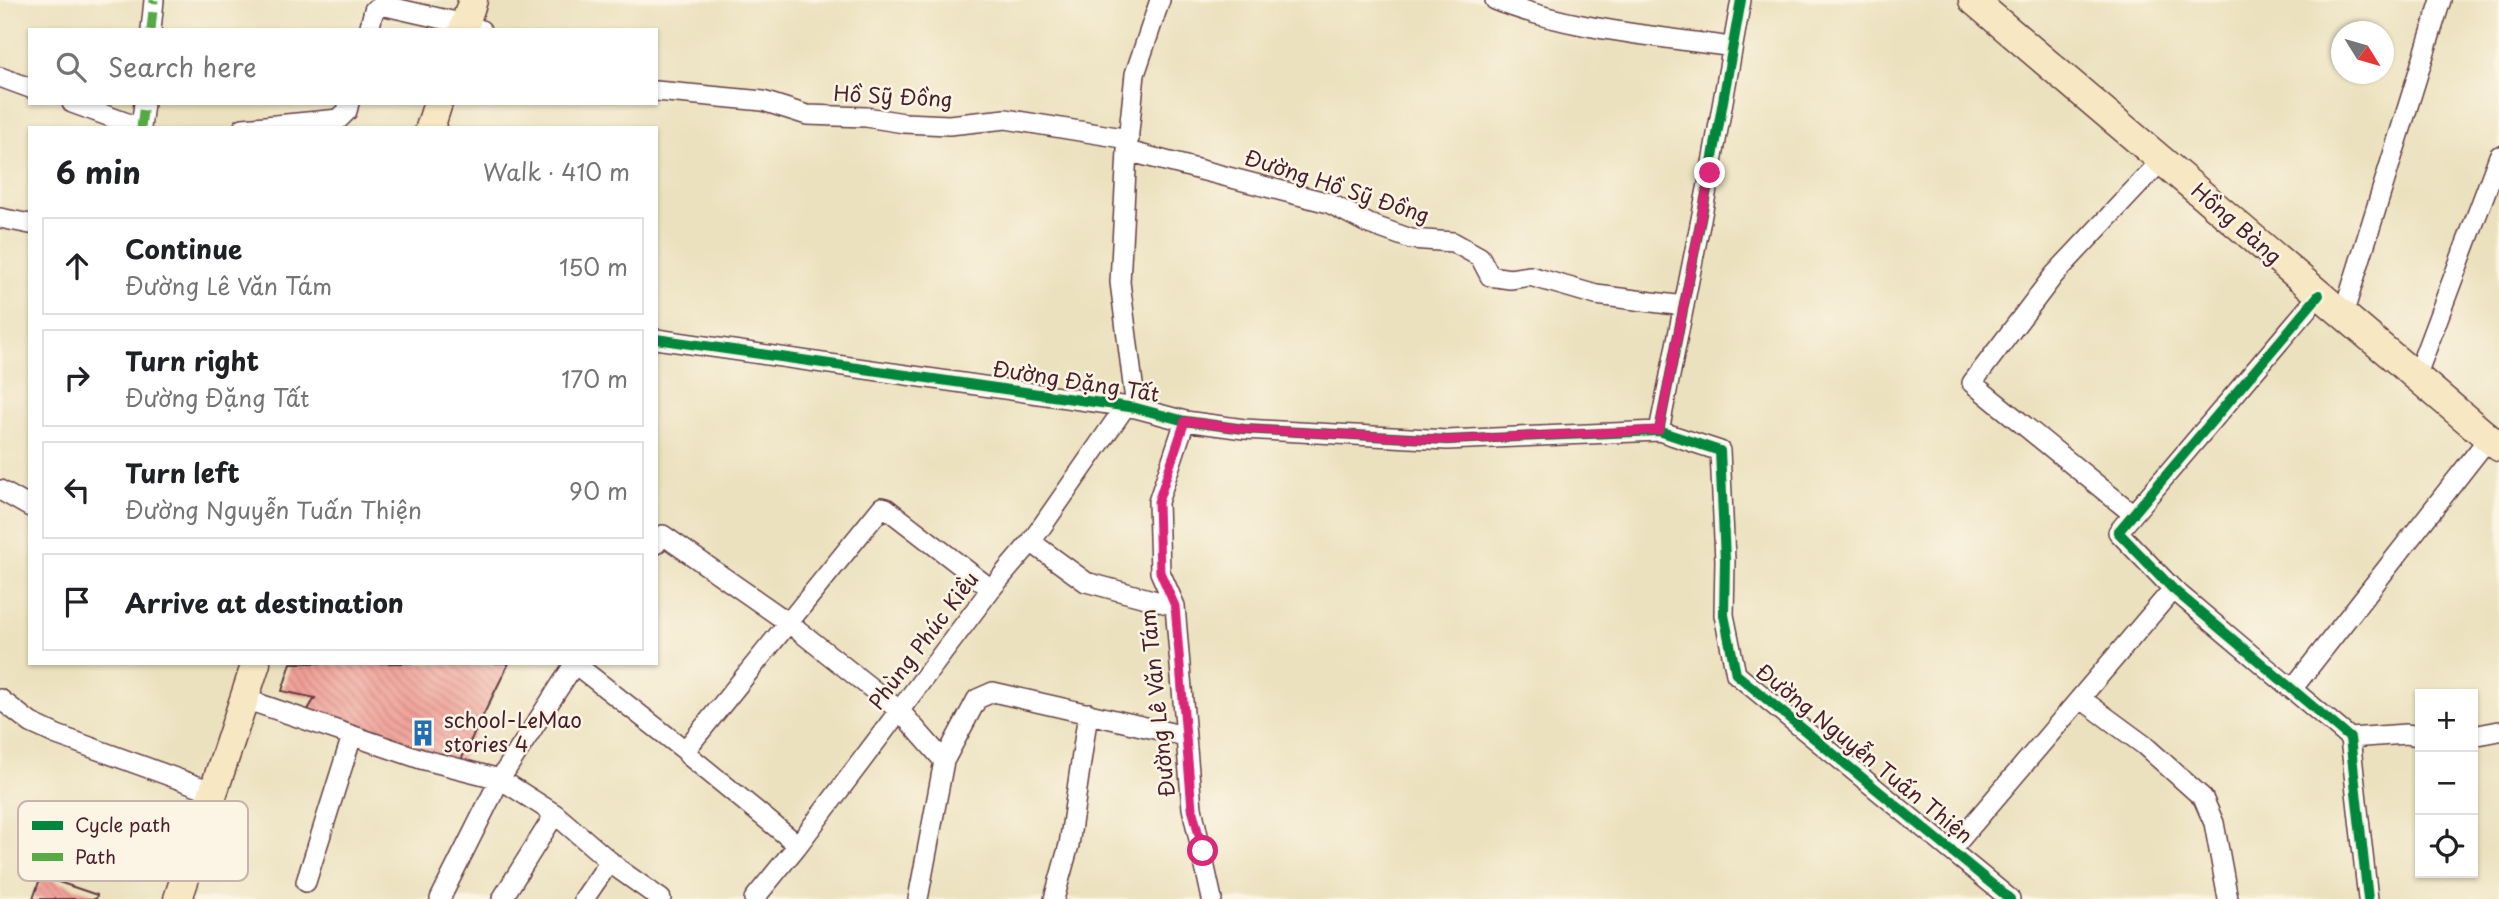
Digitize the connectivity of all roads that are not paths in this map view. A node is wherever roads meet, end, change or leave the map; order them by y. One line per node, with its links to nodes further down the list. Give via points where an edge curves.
1 (154, 0): 8 (street)
2 (1160, 0): 22 (street, via 1135,74)
3 (1495, 0): 10 (street, via 1569,23)
4 (1741, 0): 10 (street)
5 (1973, 0): 24 (street, Hồng Bàng)
6 (2441, 0): 29 (street)
7 (471, 21): 9 (street, via 381,5 374,9)
8 (151, 28)
9 (369, 28)
10 (1731, 47): 28 (street)
11 (0, 77): 12 (street)
12 (28, 87)
13 (658, 90): 22 (street, Hồ Sỹ Đồng, via 763,101 807,115 949,125 1006,119)
14 (78, 105): 18 (street)
15 (144, 105): 19 (street)
16 (348, 105): 20 (street, via 339,119)
17 (437, 105): 21 (street)
18 (135, 126)
19 (141, 126)
20 (264, 126)
21 (431, 126)
22 (1128, 145): 28 (street, Đường Hồ Sỹ Đồng, via 1329,203 1411,239 1453,242 1480,257 1490,276 1530,276 1596,295); 32 (street, via 1120,282)
23 (2499, 156): 31 (street)
24 (2162, 160): 27 (street, Hồng Bàng); 38 (street, via 2054,275 1972,383)
25 (0, 218): 26 (street)
26 (28, 224)
27 (2319, 295): 29 (street, Hồng Bàng); 38 (street)
28 (1684, 306): 34 (street)
29 (2343, 314): 31 (street, Hồng Bàng)
30 (658, 339): 32 (street, Đường Đặng Tất)
31 (2416, 377): 35 (street, Hồng Bàng)
32 (1130, 408): 33 (street, Đường Đặng Tất); 40 (street, Phùng Phúc Kiều)
33 (1185, 421): 34 (street, Đường Đặng Tất, via 1244,429 1447,440); 43 (street, Đường Lê Văn Tám, via 1158,502 1160,572)
34 (1659, 430): 67 (street, Đường Nguyễn Tuấn Thiện, via 1720,451 1724,615 1736,674)
35 (2494, 443): 48 (street)
36 (0, 490): 37 (street)
37 (28, 506)
38 (2133, 514): 42 (street, via 2118,532)
39 (658, 541): 44 (street, via 663,535)
40 (1031, 542): 41 (street, Phùng Phúc Kiều); 43 (street, via 1086,582)
41 (991, 589): 44 (street, via 882,507); 52 (street, Phùng Phúc Kiều)
42 (2173, 589): 48 (street); 49 (street)
43 (1175, 606): 58 (street, Đường Lê Văn Tám)
44 (789, 623): 52 (street); 60 (street)
45 (255, 665): 51 (street)
46 (574, 665): 62 (street)
47 (576, 665): 60 (street)
48 (2293, 688): 59 (street)
49 (2080, 698): 67 (street); 81 (street, via 2144,745 2203,798 2214,823)
50 (0, 699): 63 (street, via 31,723 57,735)
51 (245, 699): 57 (street); 63 (street)
52 (900, 710): 61 (street); 66 (street, Phùng Phúc Kiều)
53 (1088, 713): 58 (street); 61 (street, via 993,692 977,699); 78 (street, via 1069,845)
54 (2499, 731): 56 (street)
55 (2415, 735): 59 (street)
56 (2478, 735)
57 (352, 736): 62 (street); 70 (street)
58 (1185, 736): 79 (street, Đường Lê Văn Tám, via 1192,808)
59 (2350, 738): 82 (street)
60 (686, 751): 66 (street)
61 (944, 761): 77 (street)
62 (500, 779): 65 (street); 72 (street)
63 (214, 792): 64 (street)
64 (211, 801)
65 (555, 814): 68 (street); 73 (street)
66 (797, 845): 76 (street, Phùng Phúc Kiều)
67 (1951, 850): 80 (street, Đường Nguyễn Tuấn Thiện)
68 (610, 861): 74 (street); 75 (street)
69 (184, 881): 71 (street)
70 (306, 883)
71 (178, 899)
72 (440, 899)
73 (502, 899)
74 (584, 899)
75 (661, 899)
76 (754, 899)
77 (918, 899)
78 (1055, 899)
79 (1212, 899)
80 (2010, 899)
81 (2228, 899)
82 (2368, 899)

